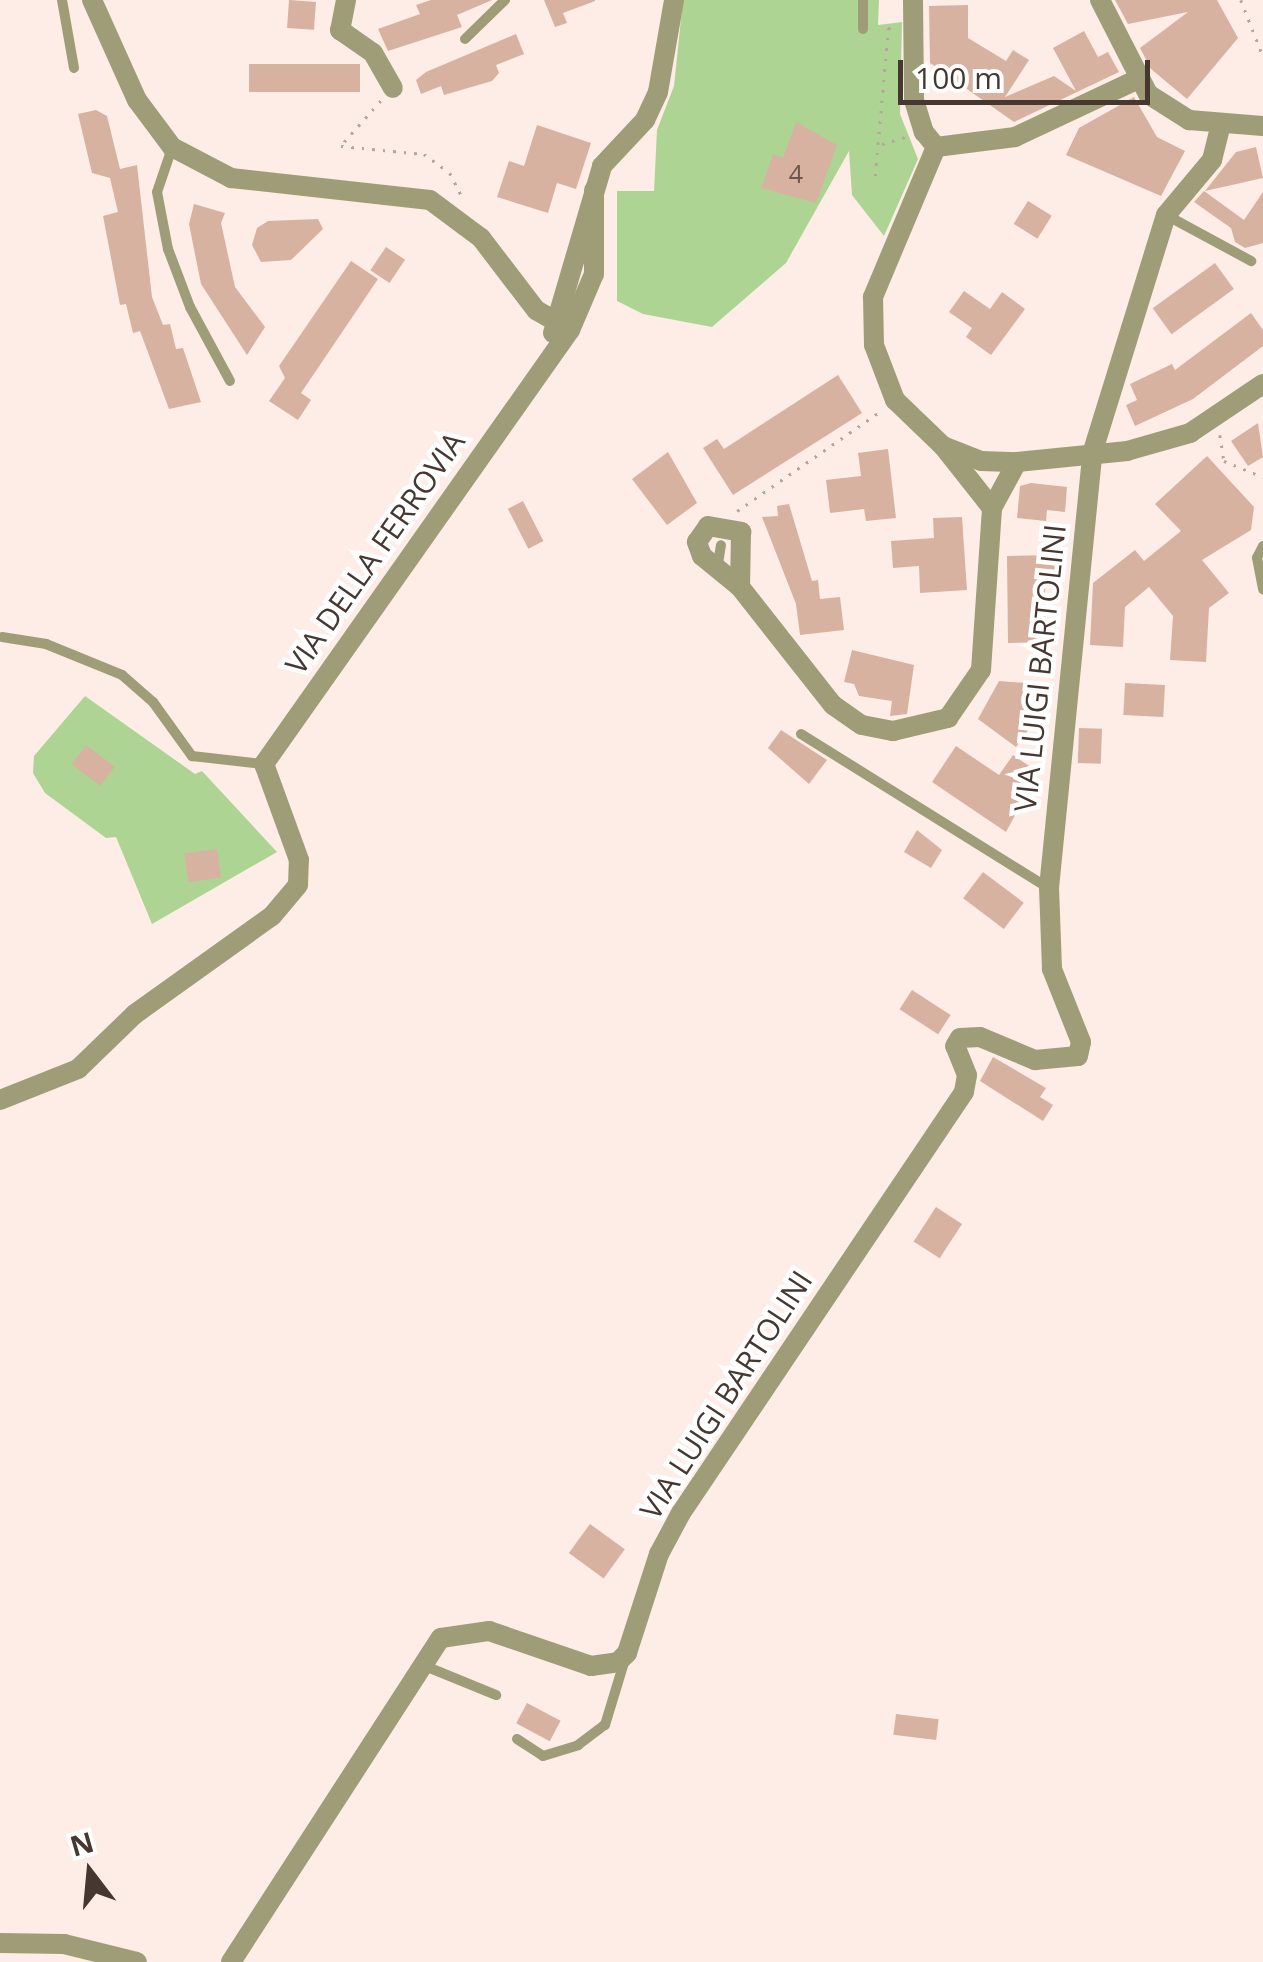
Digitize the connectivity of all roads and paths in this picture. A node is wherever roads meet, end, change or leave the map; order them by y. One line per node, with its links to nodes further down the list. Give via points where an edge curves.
1 (62, 0): 13 (lane)
2 (92, 0): 20 (street, via 138,100)
3 (346, 0): 15 (street, via 340,30 374,53)
4 (505, 0): 11 (lane)
5 (674, 0): 22 (street, VIA DELLA FERROVIA, via 658,92 645,120 602,166)
6 (862, 0): 10 (lane)
7 (1100, 0): 14 (street)
8 (1241, 0): 12 (path)
9 (914, 2): 18 (street, via 914,100); 19 (path, via 888,29)
10 (863, 29)
11 (465, 39)
12 (1263, 56)
13 (74, 68)
14 (1138, 79): 17 (street, via 1174,113); 18 (street, via 1015,138)
15 (394, 88): 23 (path, via 341,146 424,154 464,192)
16 (1263, 126): 17 (street)
17 (1220, 127): 24 (street, VIA LUIGI BARTOLINI, via 1212,160)
18 (930, 139): 19 (path); 32 (street, via 873,297 874,346)
19 (881, 144): 21 (path)
20 (172, 147): 23 (street, via 231,178 401,192); 30 (lane, via 157,192 168,249)
21 (876, 176)
22 (594, 190): 26 (street, VIA DELLA FERROVIA); 28 (street, VIA DELLA FERROVIA)
23 (455, 212): 27 (street)
24 (1166, 216): 25 (lane); 35 (street, VIA LUIGI BARTOLINI)
25 (1250, 260)
26 (568, 281): 27 (street, via 540,294); 28 (street); 29 (street, VIA DELLA FERROVIA)
27 (518, 284): 29 (street, via 536,310)
28 (589, 295): 29 (street, VIA DELLA FERROVIA)
29 (564, 326): 45 (street, VIA DELLA FERROVIA)
30 (230, 381)
31 (1263, 384): 35 (street, via 1190,434)
32 (895, 400): 34 (street); 39 (path)
33 (1220, 430): 37 (path, via 1224,461)
34 (943, 446): 36 (street, via 981,461); 38 (street)
35 (1092, 454): 36 (street); 46 (street, VIA LUIGI BARTOLINI)
36 (1017, 462): 38 (street)
37 (1263, 477)
38 (992, 508): 41 (street, via 981,670 948,718 924,727 862,725 832,704)
39 (720, 534): 41 (street, via 741,532); 41 (street, via 708,526 698,542 717,570)
40 (1263, 546): 42 (lane)
41 (740, 587)
42 (1263, 589)
43 (2, 637): 45 (lane, via 46,644 122,675 153,702 192,756)
44 (801, 734): 46 (lane)
45 (264, 764): 47 (street, via 299,860 298,885 272,916 135,1014 78,1069)
46 (1049, 888): 48 (street, VIA LUIGI BARTOLINI, via 1052,969 1082,1042 1078,1056 1036,1060 980,1037 960,1038 964,1092 680,1513 658,1554)
47 (0, 1100)
48 (627, 1653): 49 (street, via 606,1666 573,1664 476,1628 441,1638); 51 (lane, via 605,1725 578,1745 543,1756)
49 (412, 1674): 50 (lane, via 428,1664); 54 (street)
50 (496, 1695)
51 (516, 1739)
52 (0, 1943): 53 (street, via 64,1944)
53 (137, 1962)
54 (231, 1962)

